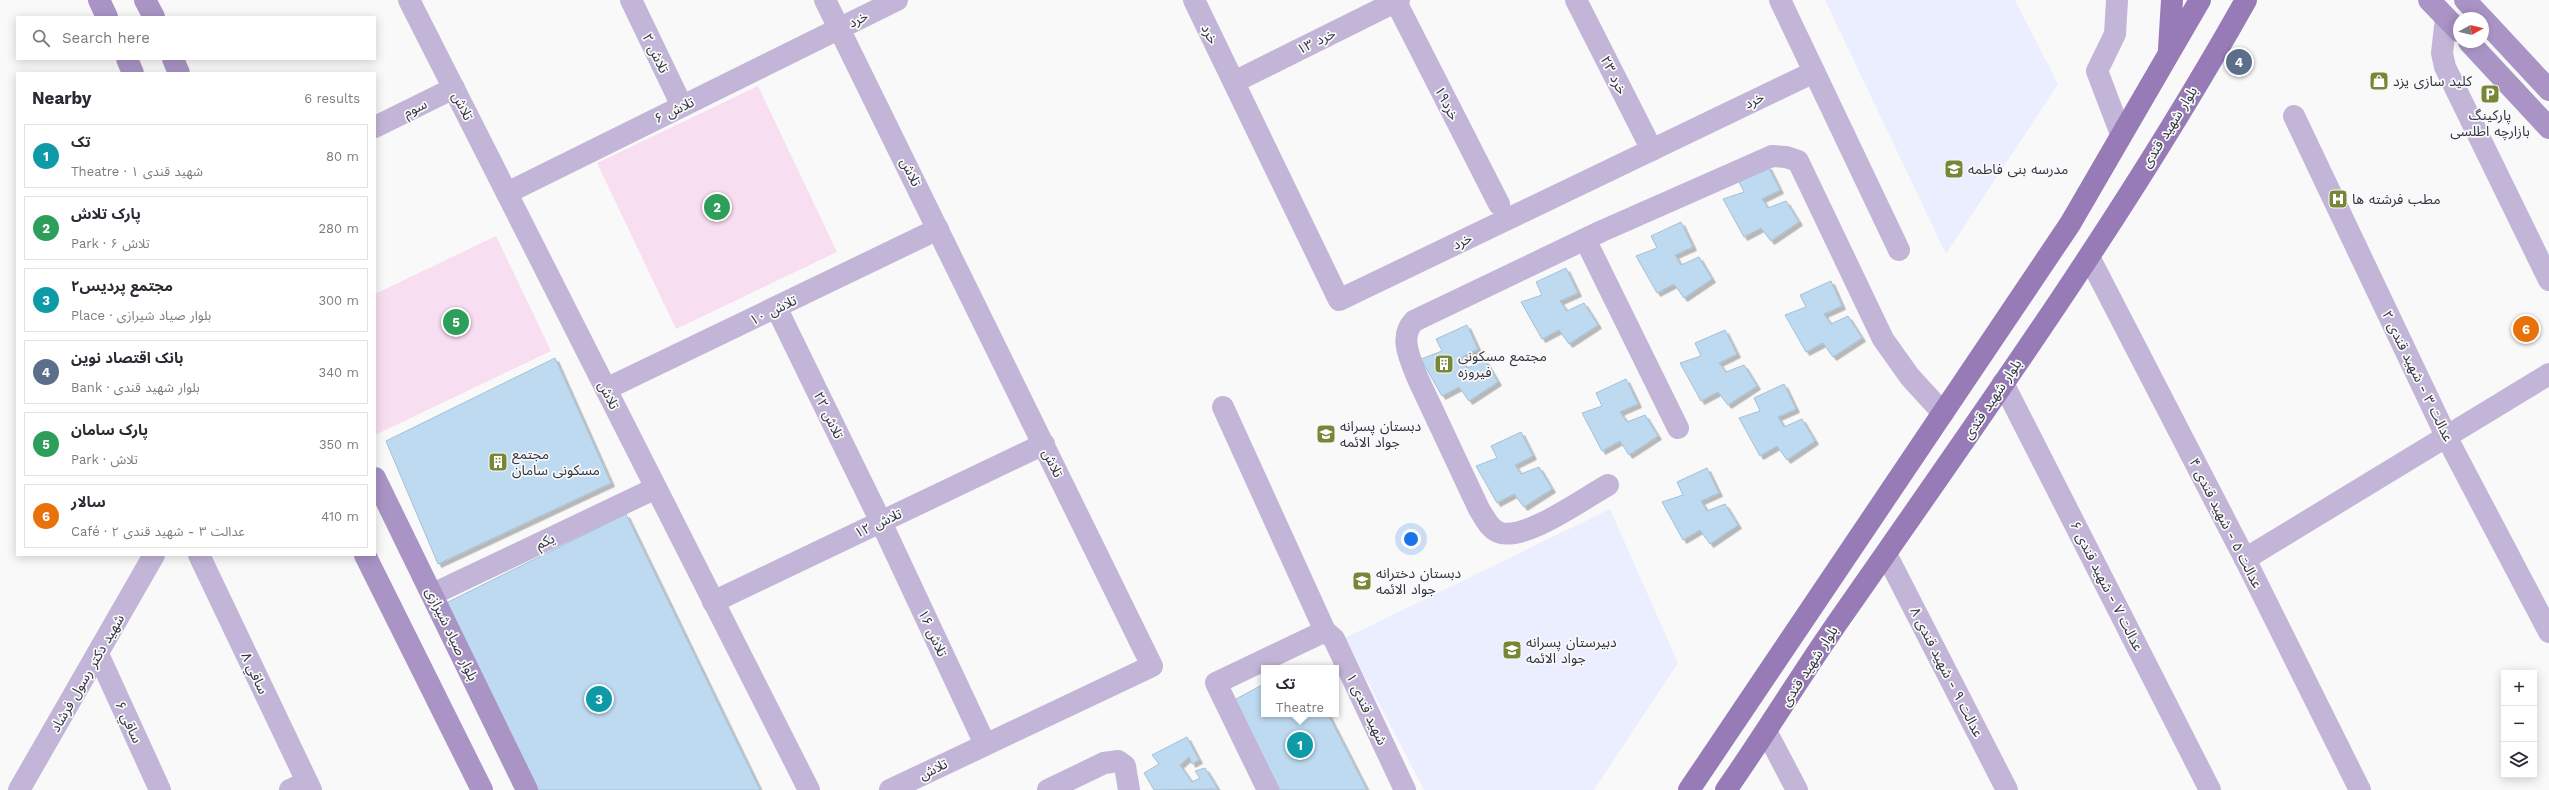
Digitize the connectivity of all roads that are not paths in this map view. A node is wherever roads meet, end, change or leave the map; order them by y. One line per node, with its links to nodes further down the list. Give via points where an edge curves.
1 (99, 0): 18 (main road)
2 (145, 0): 19 (main road)
3 (409, 0): 31 (street, تلاش)
4 (631, 0): 33 (street, تلاش ۲)
5 (825, 0): 22 (street, تلاش)
6 (897, 0): 22 (street, خرد)
7 (1194, 0): 30 (street, خرد)
8 (1396, 0): 30 (street, خرد ۱۳); 40 (street, خرد۱۹)
9 (1576, 0): 38 (street, خرد ۲۳)
10 (1780, 0): 29 (street)
11 (2117, 0): 37 (street, via 2114,34 2097,71)
12 (2172, 0): 24 (main road)
13 (2200, 0): 24 (main road)
14 (2246, 0): 44 (main road, بلوار شهید قندی)
15 (2429, 0): 20 (main road)
16 (2465, 0): 17 (main road)
17 (2476, 12)
18 (107, 16)
19 (153, 16)
20 (2453, 24): 45 (street, via 2442,53 2445,68)
21 (2489, 26): 32 (main road)
22 (840, 28): 33 (street, تلاش ۶); 41 (street, تلاش)
23 (2475, 48): 36 (main road)
24 (2169, 52): 37 (main road)
25 (127, 60): 27 (main road)
26 (173, 60): 28 (main road)
27 (133, 72)
28 (179, 72)
29 (1814, 72): 38 (street, خرد); 43 (street)
30 (1234, 82): 38 (street, خرد, via 1339,300)
31 (454, 88): 35 (street, سوم); 39 (street, تلاش)
32 (2549, 90)
33 (682, 106): 39 (street, تلاش ۶)
34 (2294, 116): 53 (street, عدالت ۳ - شهید قندی ۲)
35 (376, 127)
36 (2549, 128)
37 (2121, 134): 51 (main road, via 2070,224)
38 (1652, 150)
39 (507, 193): 49 (street, تلاش)
40 (1499, 204)
41 (938, 229): 46 (street, تلاش ۱۰); 54 (street, تلاش)
42 (1585, 239): 51 (street, via 1772,156 1798,161 1883,340 1910,377); 52 (street); 56 (street, via 1414,321 1406,334 1410,357 1418,379 1479,509 1490,526 1498,532 1519,532 1534,527)
43 (1900, 250)
44 (2089, 257): 48 (main road, بلوار شهید قندی); 63 (street, عدالت ۵ - شهید قندی ۴)
45 (2549, 280)
46 (777, 309): 49 (street, تلاش ۱۰); 58 (street, تلاش ۲۲)
47 (2549, 374): 53 (street)
48 (2003, 383): 59 (main road, بلوار شهید قندی); 90 (street, عدالت ۷ - شهید قندی ۶)
49 (606, 389): 57 (street, تلاش)
50 (1223, 407): 68 (street, شهيد قندی ۱)
51 (1943, 413): 66 (main road)
52 (1678, 428)
53 (2447, 438): 63 (street); 69 (street, عدالت ۳ - شهید قندی ۲)
54 (1044, 444): 58 (street, تلاش ۱۲); 74 (street, تلاش, via 1152,666)
55 (376, 480): 64 (main road, بلوار صیاد شیرازی)
56 (1608, 484)
57 (656, 488): 64 (street, یکم); 65 (street, تلاش)
58 (881, 522): 65 (street, تلاش ۱۲); 74 (street, تلاش ۱۶)
59 (1886, 554): 67 (main road, بلوار شهید قندی); 89 (street, عدالت ۹ - شهید قندی ۸)
60 (153, 556): 70 (street, شهید دکتر رسول فرشاد)
61 (199, 556): 75 (street, ساقي ۸)
62 (365, 556): 78 (main road)
63 (2245, 559): 91 (street, عدالت ۵ - شهید قندی ۴)
64 (433, 594): 79 (main road, بلوار صیاد شیرازی)
65 (713, 602): 80 (street, تلاش)
66 (1810, 611): 67 (main road, via 1812,619 1818,625 1834,625); 71 (main road)
67 (1840, 619): 72 (main road, بلوار شهید قندی)
68 (1325, 630): 84 (street, via 1216,683); 85 (street, شهيد قندی ۱, via 1334,639)
69 (2549, 632)
70 (98, 654): 76 (street, شهید دکتر رسول فرشاد); 77 (street, ساقي ۶)
71 (1780, 654): 72 (main road, via 1796,652 1804,661); 86 (main road)
72 (1806, 673): 73 (main road, بلوار شهید قندی)
73 (1766, 733): 87 (main road, بلوار شهید قندی); 88 (street)
74 (985, 744): 81 (street, تلاش)
75 (303, 787)
76 (20, 789)
77 (160, 790)
78 (482, 790)
79 (527, 790)
80 (809, 790)
81 (890, 790)
82 (1048, 790): 83 (street, via 1104,763 1118,761 1127,769)
83 (1129, 790)
84 (1268, 790)
85 (1405, 790)
86 (1688, 790)
87 (1726, 790)
88 (1797, 790)
89 (2007, 790)
90 (2210, 790)
91 (2360, 790)

